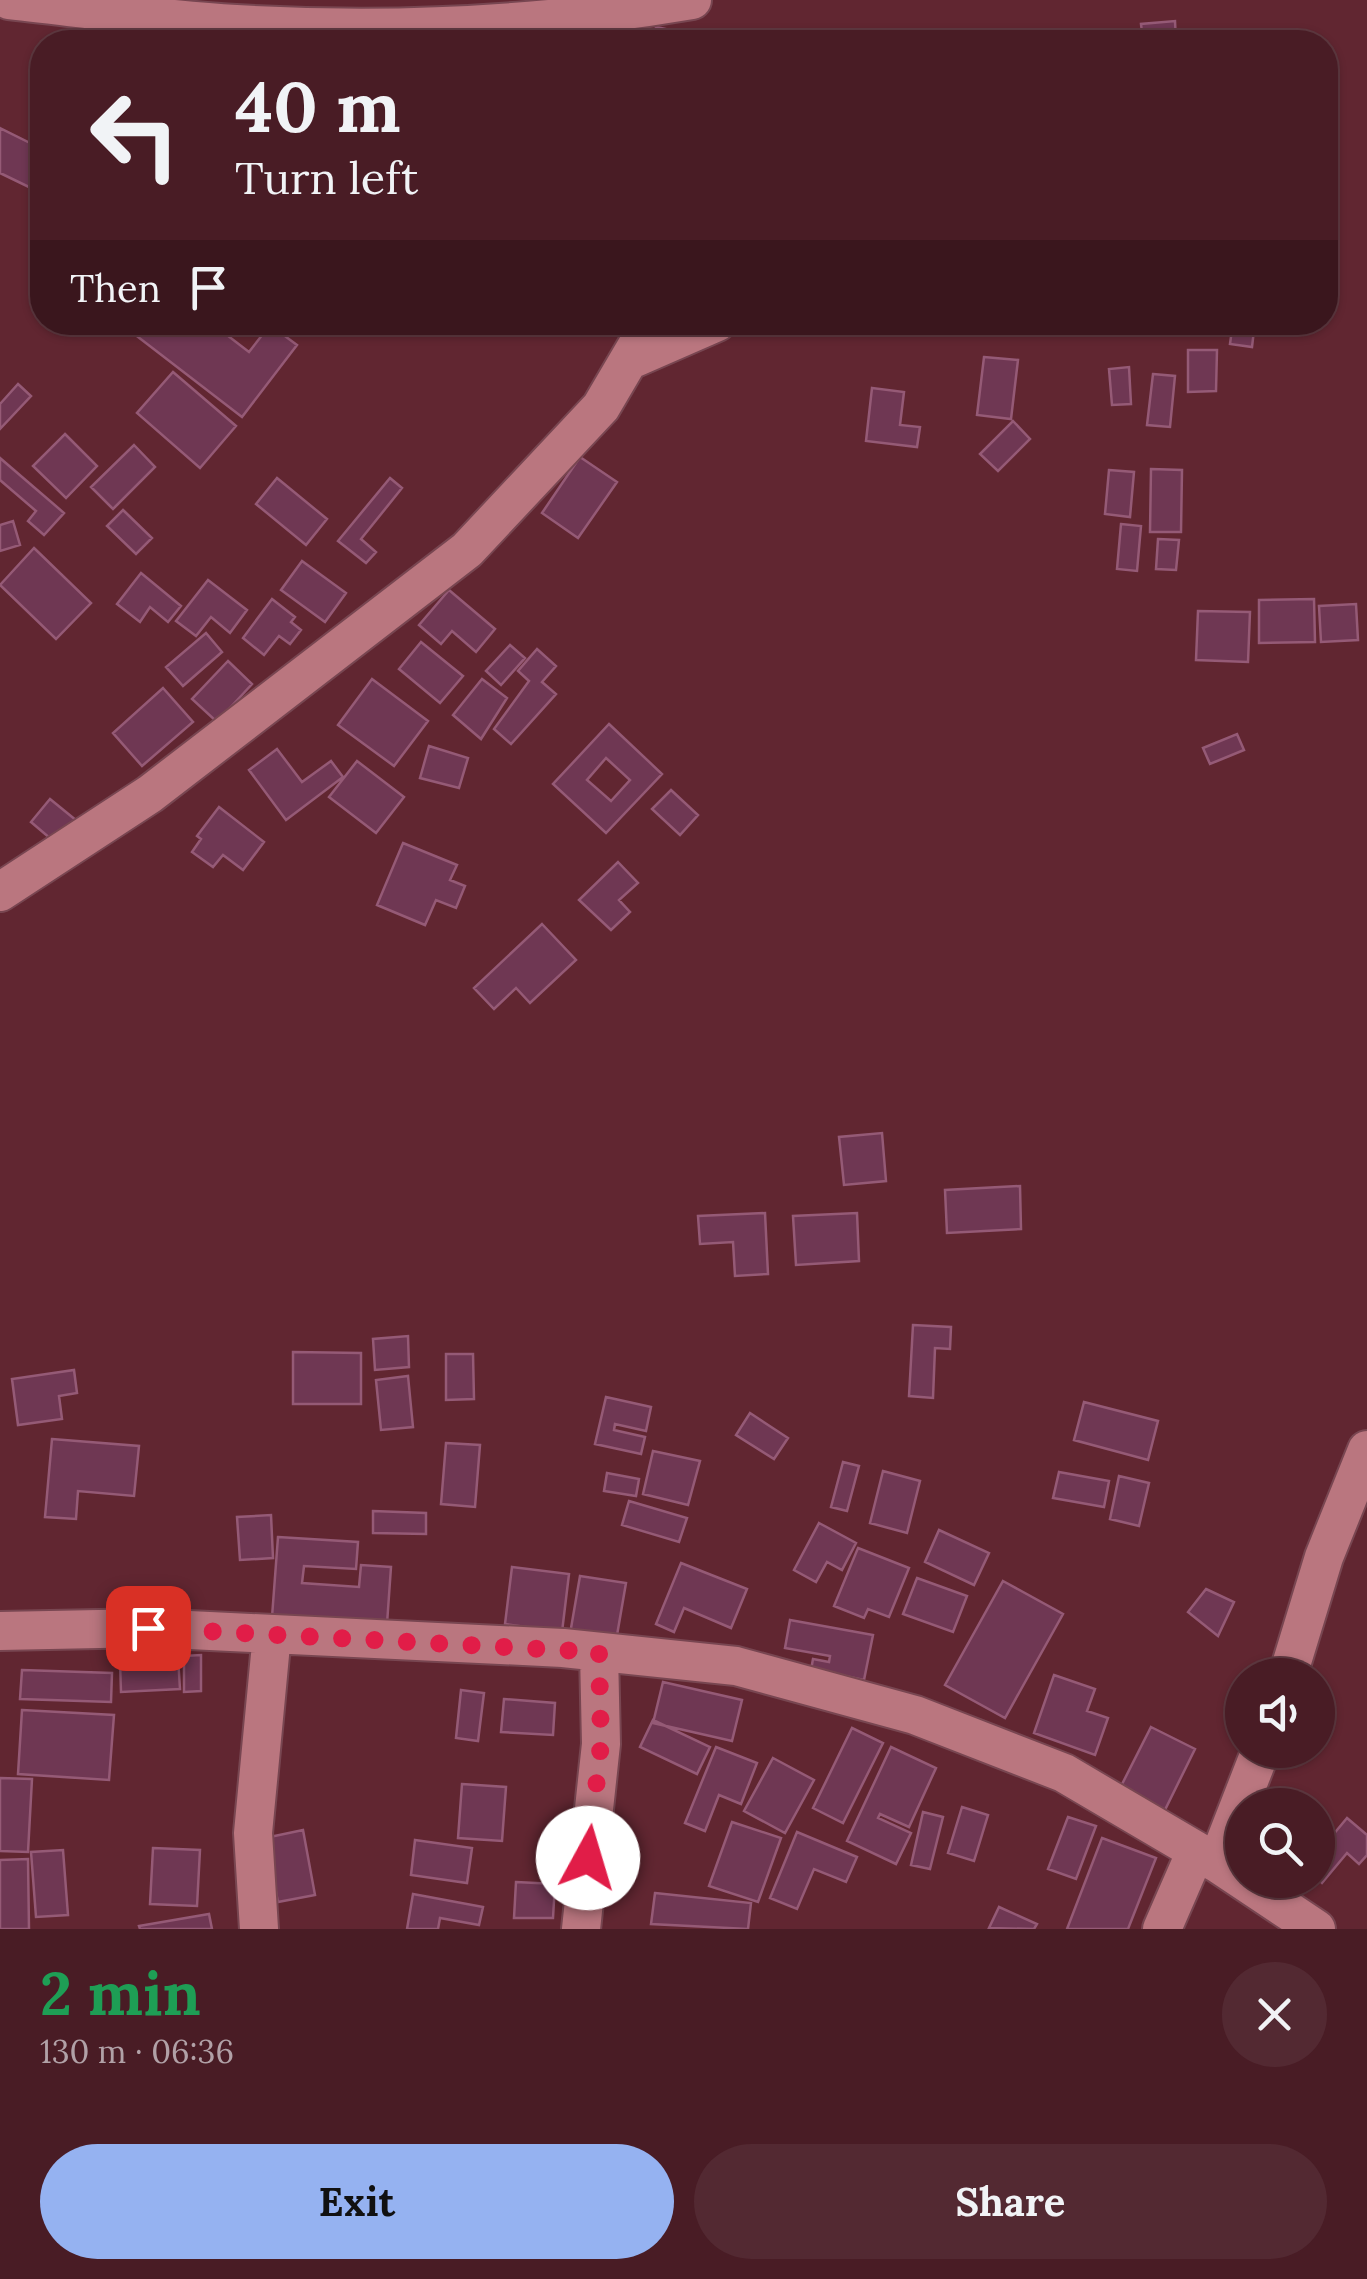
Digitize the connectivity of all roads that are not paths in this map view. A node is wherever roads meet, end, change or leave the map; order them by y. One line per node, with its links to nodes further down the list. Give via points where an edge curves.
1 (9, 0): 4 (street)
2 (692, 0): 3 (street)
3 (644, 4): 5 (street)
4 (119, 6): 5 (street, via 234,24)
5 (581, 30)
6 (643, 335): 8 (street)
7 (687, 335): 8 (street)
8 (630, 360): 9 (street, via 601,407 467,550 150,794)
9 (0, 892)
10 (1367, 1450): 14 (street)
11 (0, 1631): 12 (street)
12 (272, 1634): 13 (street); 17 (street, via 253,1833)
13 (599, 1652): 16 (street, via 736,1666 915,1715 1064,1773); 18 (street, via 601,1744)
14 (1293, 1658)
15 (1252, 1768): 16 (street)
16 (1206, 1857): 19 (street); 20 (street)
17 (259, 1929)
18 (581, 1929)
19 (1162, 1929)
20 (1316, 1929)

